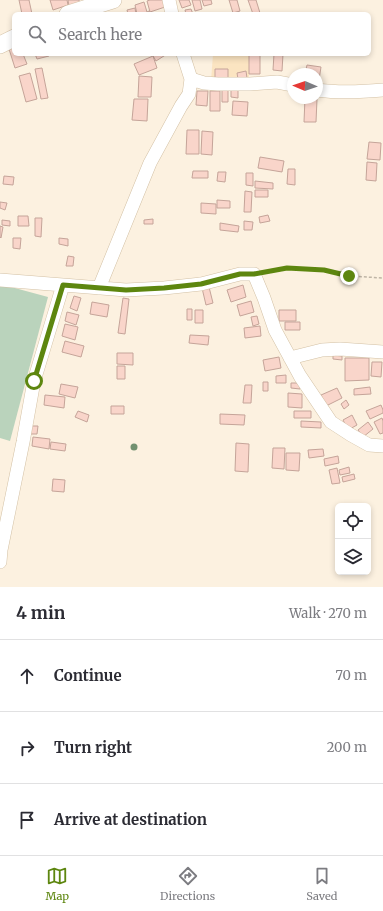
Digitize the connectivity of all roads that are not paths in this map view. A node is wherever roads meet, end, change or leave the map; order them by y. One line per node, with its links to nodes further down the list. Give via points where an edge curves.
1 (113, 0): 3 (main road)
2 (169, 0): 4 (street)
3 (74, 12)
4 (172, 12)
5 (12, 39): 6 (main road)
6 (0, 45)
7 (184, 56): 8 (street)
8 (192, 79): 9 (street, via 218,84); 14 (street, via 189,94 150,163)
9 (287, 84)
10 (383, 90): 11 (street)
11 (323, 91)
12 (0, 280): 13 (street)
13 (63, 285): 14 (street); 18 (street, via 34,381)
14 (99, 288): 16 (street, via 164,288 201,284 240,274 254,274 275,330)
15 (383, 352): 16 (street, via 322,350)
16 (290, 358): 17 (street, via 331,422 369,445)
17 (383, 446)
18 (0, 562)

